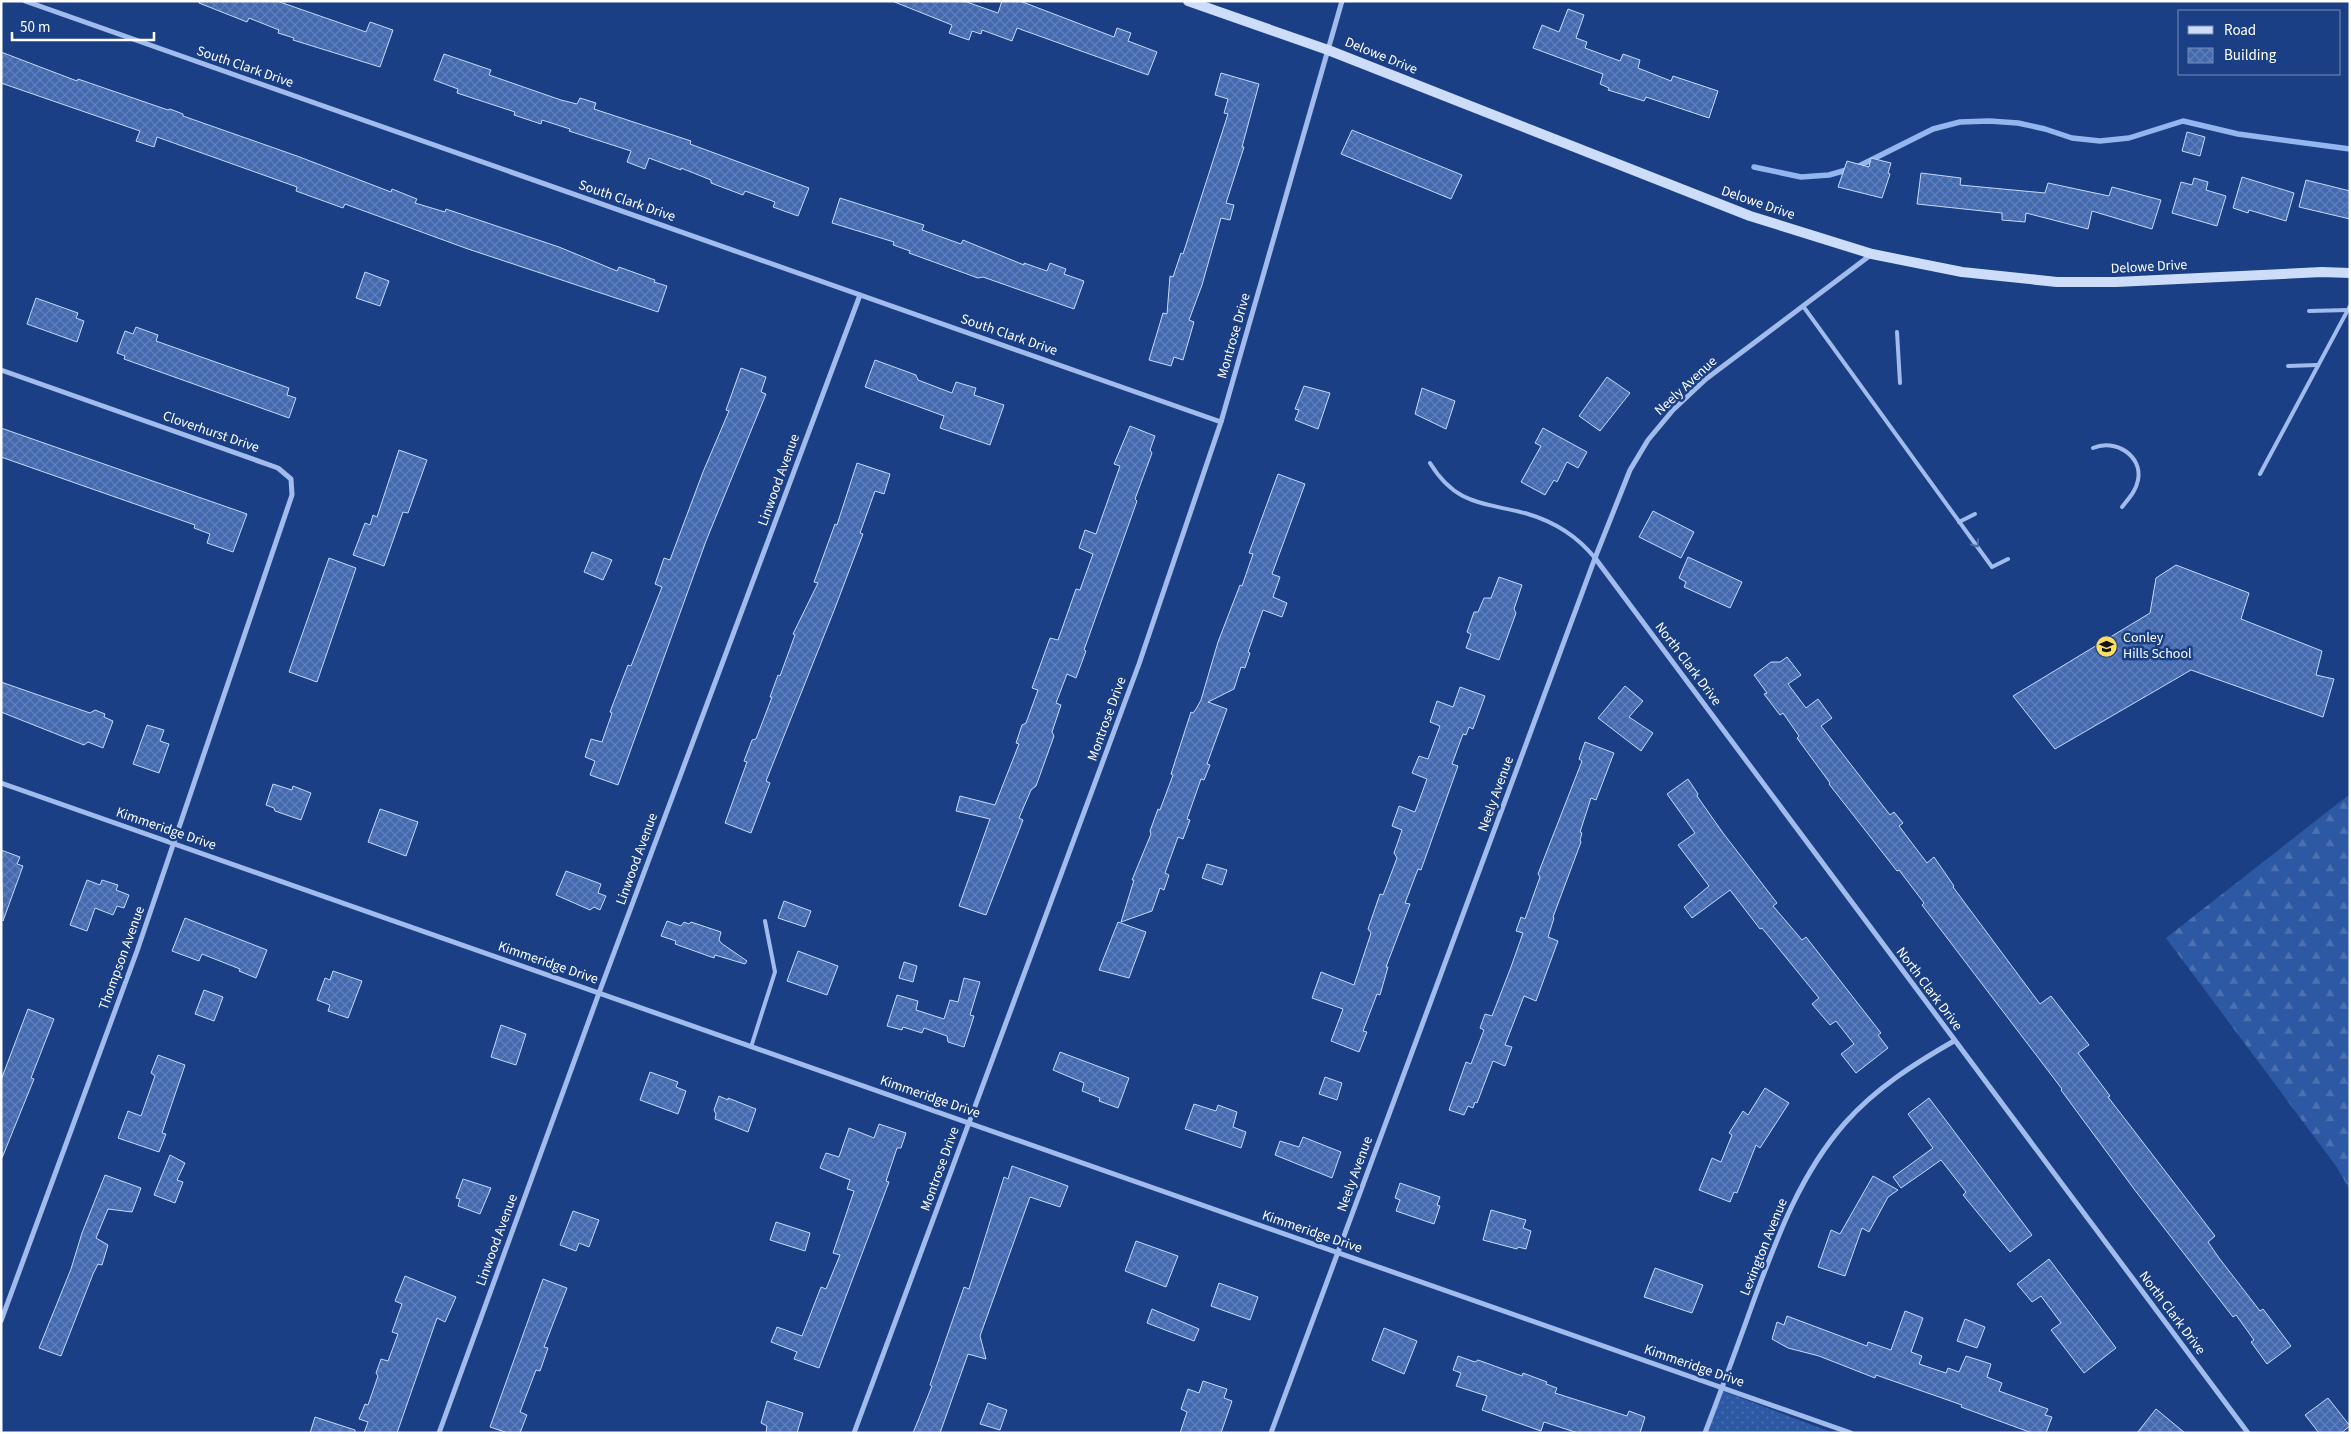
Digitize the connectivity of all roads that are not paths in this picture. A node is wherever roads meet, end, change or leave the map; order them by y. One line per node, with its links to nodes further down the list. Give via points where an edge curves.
1 (25, 1): 7 (street, South Clark Drive)
2 (1188, 1): 4 (street, Delowe Drive)
3 (1342, 1): 4 (street, Montrose Drive)
4 (1328, 50): 5 (street, Delowe Drive, via 1750,216); 16 (street, Montrose Drive)
5 (1872, 254): 6 (street, Delowe Drive, via 1962,272 2057,282); 8 (street, Neely Avenue)
6 (2350, 273)
7 (860, 295): 16 (street, South Clark Drive); 29 (street, Linwood Avenue)
8 (1803, 306): 22 (lane); 23 (street, Neely Avenue, via 1706,379 1673,410 1648,440 1630,470)
9 (2349, 308): 10 (lane); 12 (lane)
10 (2309, 311)
11 (1897, 332): 15 (lane)
12 (2317, 365): 13 (lane); 19 (lane)
13 (2288, 366)
14 (1, 370): 25 (street, Cloverhurst Drive, via 278,468 291,479 292,495)
15 (1900, 383)
16 (1221, 422): 32 (street, Montrose Drive, via 1139,664)
17 (2093, 448): 20 (lane, via 2114,444 2135,462 2139,478 2133,495)
18 (1430, 464): 23 (lane, via 1456,493 1493,507 1538,518 1572,535)
19 (2260, 474)
20 (2122, 507)
21 (1975, 514): 22 (lane)
22 (1959, 522): 24 (lane, one-way to 24, via 1992,566)
23 (1595, 558): 30 (street, North Clark Drive); 33 (street, Neely Avenue)
24 (2008, 559)
25 (256, 600): 27 (street, Thompson Avenue)
26 (1, 783): 27 (street, Kimmeridge Drive)
27 (173, 844): 29 (street, Kimmeridge Drive); 34 (street, Thompson Avenue)
28 (765, 921): 31 (lane, via 775,972)
29 (599, 993): 31 (street, Kimmeridge Drive); 36 (street, Linwood Avenue)
30 (1954, 1041): 35 (street, Lexington Avenue, via 1913,1064 1880,1090 1846,1123 1817,1160 1783,1222); 41 (street, North Clark Drive)
31 (751, 1046): 32 (street, Kimmeridge Drive)
32 (969, 1123): 33 (street, Kimmeridge Drive); 37 (street, Montrose Drive)
33 (1338, 1253): 35 (street, Kimmeridge Drive); 38 (street, Neely Avenue)
34 (1, 1321)
35 (1722, 1388): 39 (street, Lexington Avenue); 40 (street, Kimmeridge Drive)
36 (439, 1433)
37 (854, 1433)
38 (1272, 1433)
39 (1705, 1433)
40 (1851, 1433)
41 (2248, 1433)

